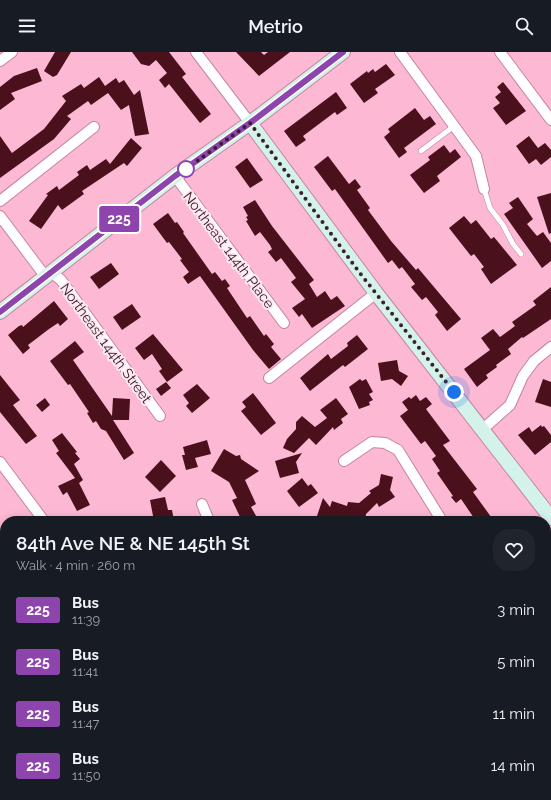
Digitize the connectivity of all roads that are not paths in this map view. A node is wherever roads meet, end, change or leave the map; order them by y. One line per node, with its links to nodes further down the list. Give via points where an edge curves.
1 (12, 52): 6 (street)
2 (196, 52): 8 (street)
3 (343, 52): 8 (street)
4 (400, 52): 9 (street)
5 (500, 52): 7 (street)
6 (0, 61)
7 (551, 120)
8 (250, 123): 12 (street); 18 (street)
9 (454, 126): 11 (lane); 13 (street, via 476,156)
10 (94, 127): 14 (street)
11 (421, 151)
12 (175, 176): 17 (street); 20 (street, Northeast 144th Place)
13 (484, 188): 16 (lane, via 490,208)
14 (0, 201)
15 (0, 216): 17 (street, Northeast 144th Street)
16 (521, 254)
17 (48, 274): 19 (street); 23 (street, Northeast 144th Street, via 61,280)
18 (376, 293): 22 (street); 24 (street)
19 (0, 312)
20 (284, 323)
21 (551, 348): 24 (street, via 534,361 523,376 510,405)
22 (269, 378)
23 (160, 416)
24 (483, 429): 31 (street)
25 (344, 461): 30 (street, via 372,442 386,443 398,450)
26 (0, 462): 28 (street)
27 (202, 504): 29 (street)
28 (40, 516)
29 (208, 516)
30 (439, 516)
31 (549, 516)

